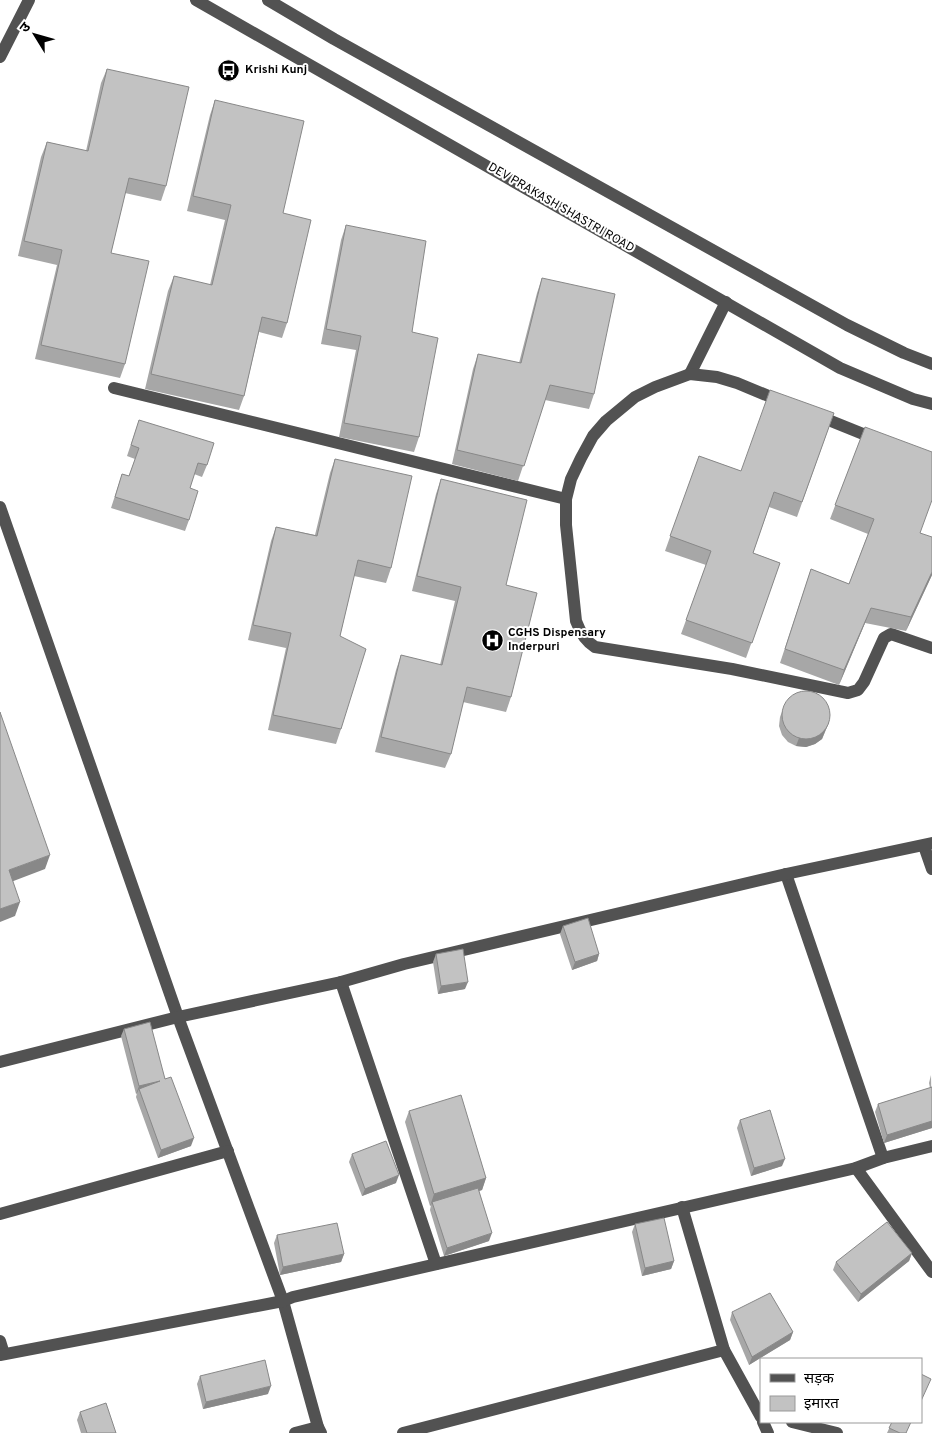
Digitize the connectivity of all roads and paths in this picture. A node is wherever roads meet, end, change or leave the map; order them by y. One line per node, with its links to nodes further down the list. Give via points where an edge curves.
1 (29, 0): 4 (street)
2 (196, 0): 5 (street, DEV PRAKASH SHASTRI ROAD)
3 (268, 0): 6 (street, via 847,325)
4 (0, 57)
5 (726, 302): 7 (street); 9 (street, DEV PRAKASH SHASTRI ROAD, via 840,368)
6 (932, 364)
7 (690, 374): 10 (street, via 736,383); 11 (street, via 635,397 606,421 581,458 571,478)
8 (114, 388): 11 (street)
9 (932, 404)
10 (888, 444)
11 (566, 499): 13 (street, via 576,621 588,643 596,647 732,668 848,693 858,690 864,682 887,635)
12 (0, 507): 18 (street)
13 (932, 648)
14 (928, 845): 15 (street); 16 (street)
15 (932, 869)
16 (786, 874): 17 (street, via 404,964); 22 (street)
17 (341, 982): 18 (street); 26 (street)
18 (178, 1017): 19 (street); 21 (street)
19 (0, 1062)
20 (932, 1146): 22 (street)
21 (228, 1151): 25 (street); 28 (street)
22 (883, 1158): 23 (street)
23 (856, 1168): 24 (street); 27 (street)
24 (682, 1207): 26 (street); 30 (street)
25 (0, 1214)
26 (436, 1264): 28 (street)
27 (932, 1272)
28 (283, 1301): 31 (street); 34 (street)
29 (0, 1341): 31 (street)
30 (724, 1350): 32 (street); 36 (street)
31 (2, 1354)
32 (760, 1414)
33 (796, 1423): 37 (street)
34 (319, 1430): 35 (street)
35 (295, 1433)
36 (403, 1433)
37 (837, 1433)

